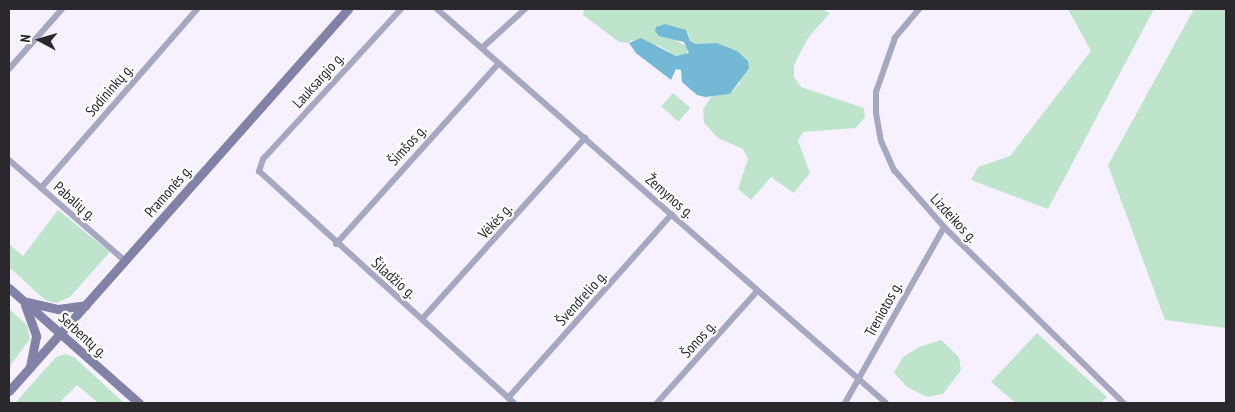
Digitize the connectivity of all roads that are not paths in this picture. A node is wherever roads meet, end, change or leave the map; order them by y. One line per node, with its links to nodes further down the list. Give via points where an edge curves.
1 (62, 9): 10 (street)
2 (197, 9): 14 (street, Sodininkų g.)
3 (348, 9): 18 (main road, Pramonės g.)
4 (401, 9): 13 (street, Lauksargio g., via 263,159)
5 (437, 9): 8 (street, Žemynos g.)
6 (525, 9): 8 (street)
7 (918, 9): 16 (street, Lizdeikos g., via 895,38 884,62 876,92 876,113 881,141 894,170)
8 (483, 48): 9 (street, Žemynos g.)
9 (498, 64): 11 (street, Žemynos g.); 17 (street, Šimšos g.)
10 (9, 69)
11 (585, 138): 15 (street, Žemynos g.); 23 (street, Vėkės g.)
12 (9, 160): 14 (street, Pabalių g.)
13 (259, 171): 17 (street, Šiladžio g.)
14 (41, 188): 18 (street, Pabalių g.)
15 (672, 214): 20 (street, Žemynos g.); 28 (street, Švendrelio g.)
16 (944, 227): 26 (street, Treniotos g.); 34 (street, Lizdeikos g.)
17 (336, 244): 23 (street, Šiladžio g.)
18 (125, 261): 22 (main road, Pramonės g.)
19 (9, 288): 21 (main road, Serbentų g.)
20 (757, 291): 26 (street, Žemynos g.); 31 (street, Šonos g.)
21 (24, 301): 22 (main road, via 58,309); 24 (main road, Serbentų g.); 25 (main road, via 36,336)
22 (86, 305): 24 (main road, Pramonės g.)
23 (422, 320): 28 (street, Šiladžio g.)
24 (60, 334): 25 (main road, Pramonės g.); 29 (main road, Serbentų g.)
25 (30, 367): 27 (main road, Pramonės g.)
26 (859, 379): 32 (street, Treniotos g.); 33 (street, Žemynos g.)
27 (9, 391)
28 (508, 398): 30 (street, Šiladžio g.)
29 (139, 403)
30 (514, 403)
31 (657, 403)
32 (845, 403)
33 (886, 403)
34 (1124, 403)

